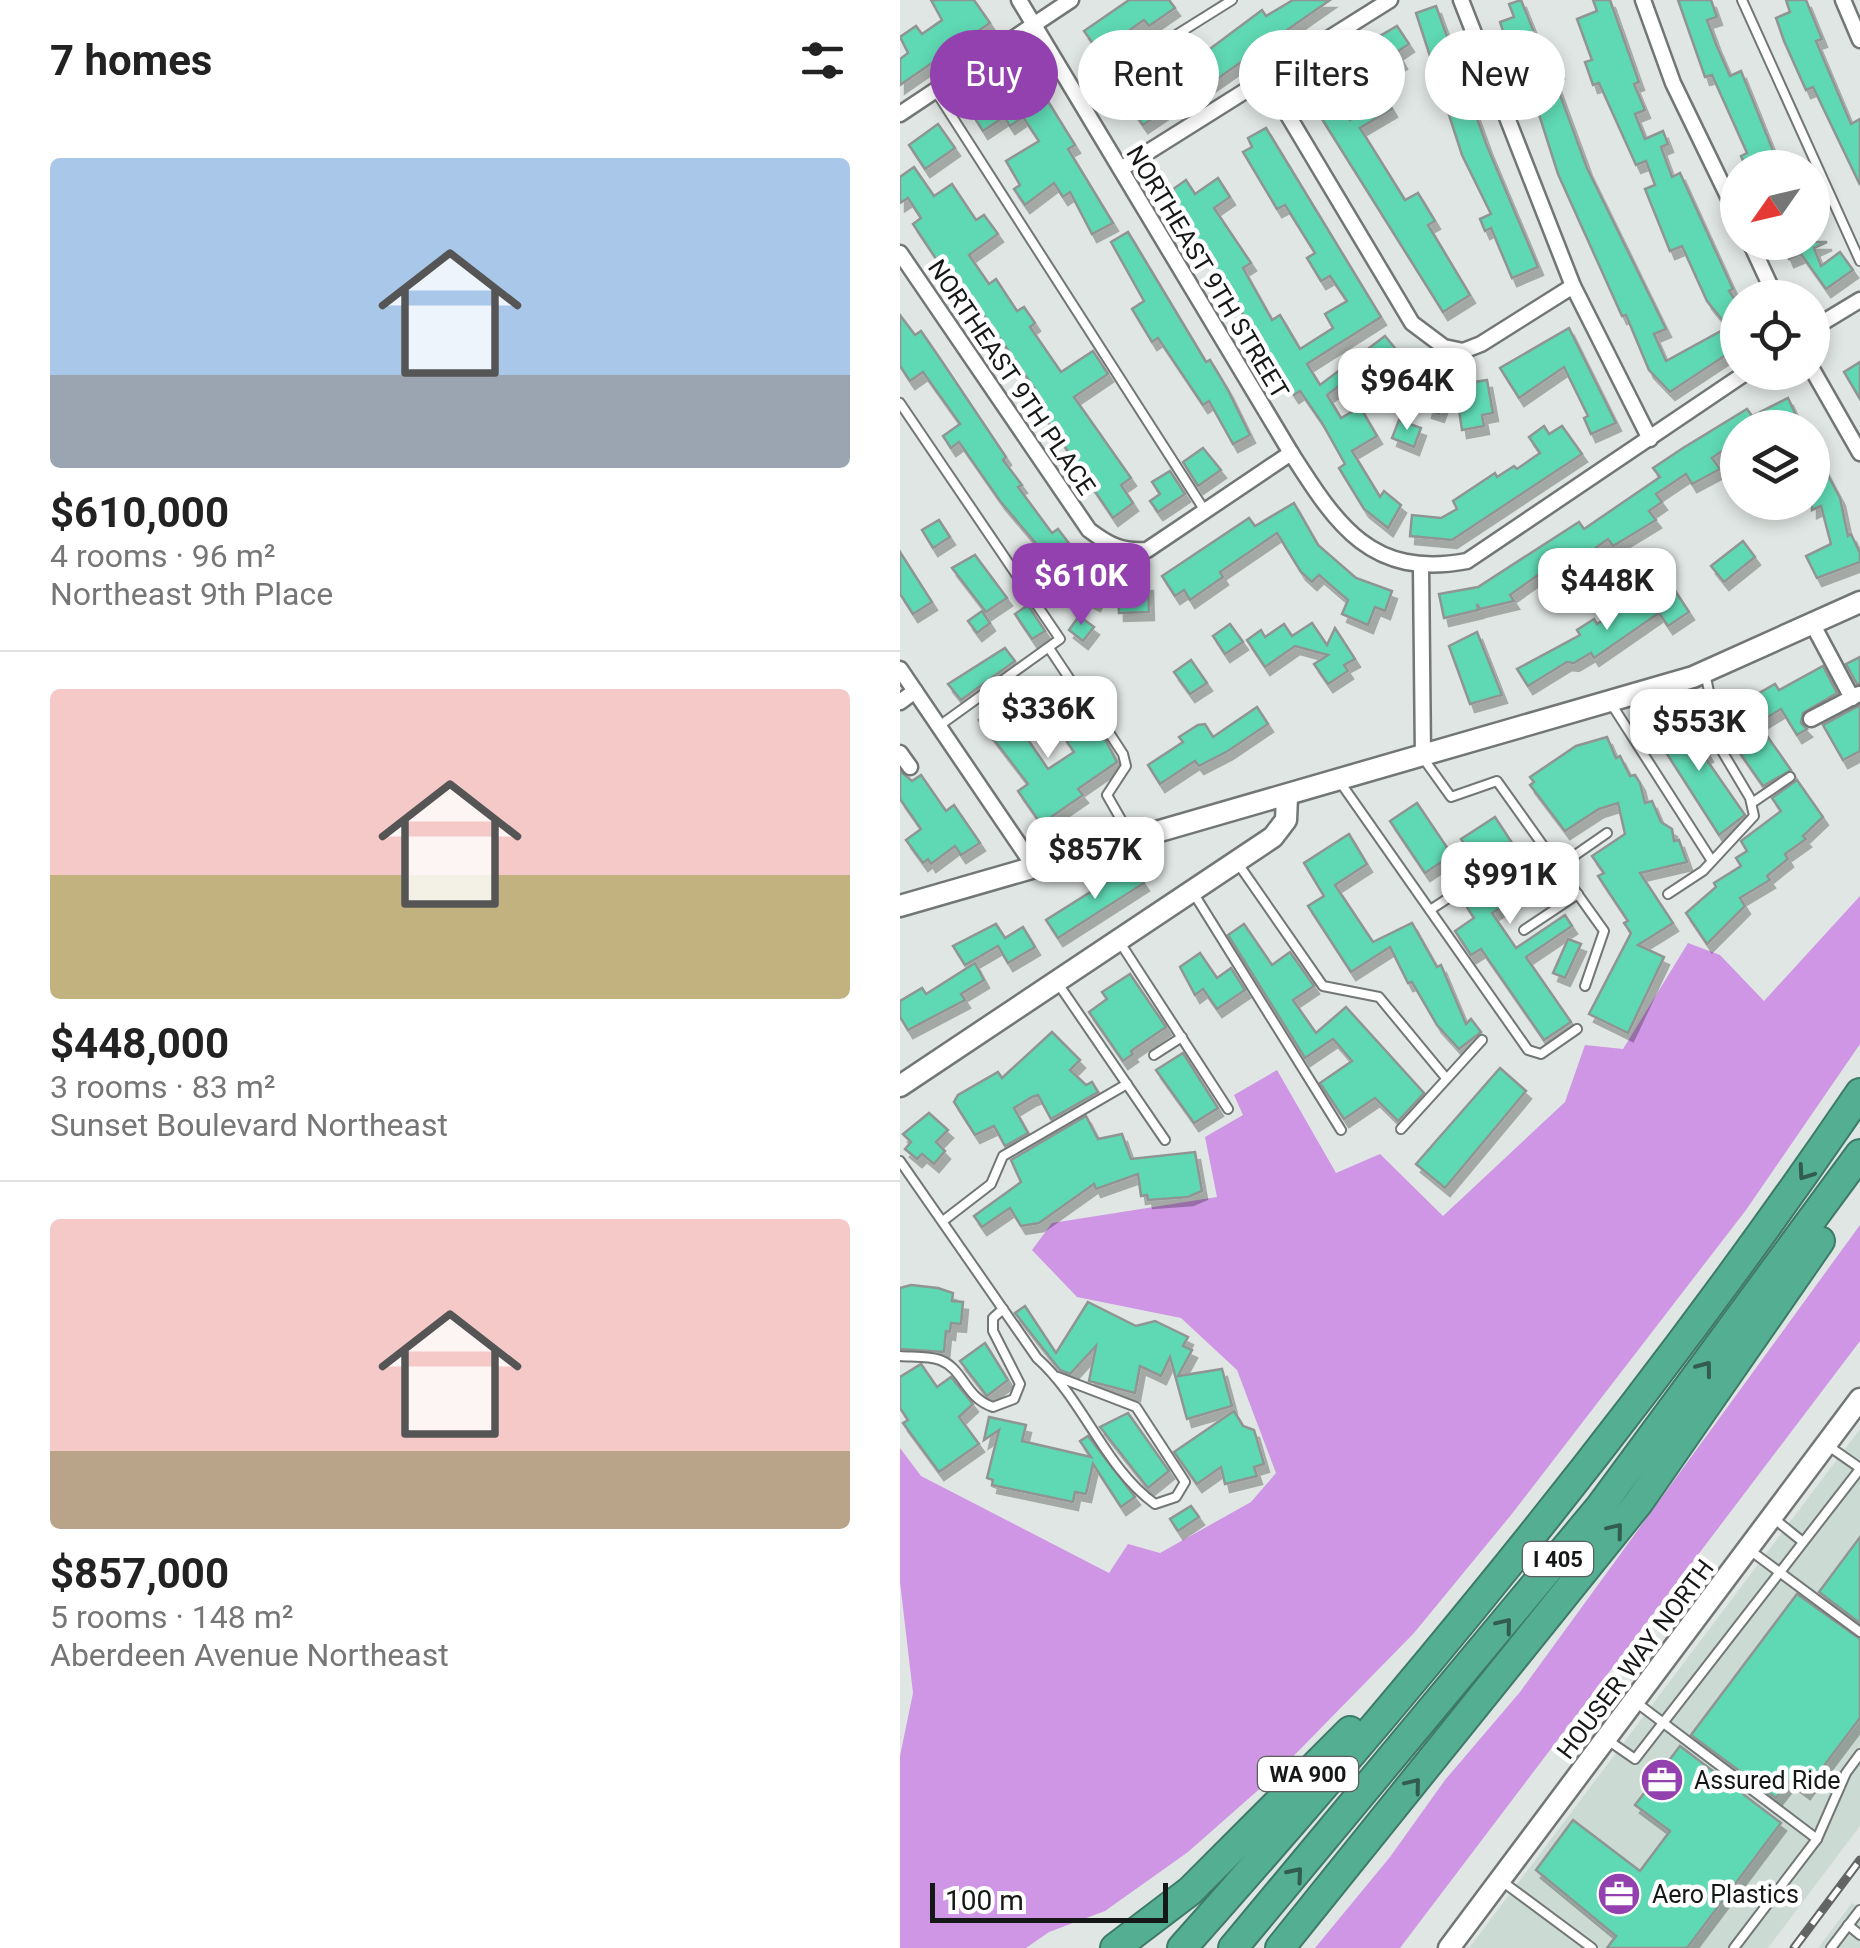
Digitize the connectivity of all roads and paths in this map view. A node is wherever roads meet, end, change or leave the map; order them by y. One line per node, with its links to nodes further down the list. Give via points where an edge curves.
1 (1020, 0): 9 (street, NORTHEAST 9TH STREET)
2 (1071, 0): 9 (street)
3 (1232, 0): 15 (lane)
4 (1390, 0): 11 (street)
5 (1462, 0): 23 (street)
6 (1643, 0): 20 (street, via 1673,83)
7 (1742, 0): 22 (lane)
8 (1844, 0): 12 (street)
9 (1034, 26): 10 (street); 15 (street, NORTHEAST 9TH STREET)
10 (1028, 30)
11 (1340, 30)
12 (1860, 40)
13 (1239, 91): 19 (street)
14 (930, 93): 16 (street)
15 (1076, 97): 19 (street, NORTHEAST 9TH STREET)
16 (900, 114)
17 (954, 120): 32 (lane)
18 (1291, 120): 23 (street, via 1412,322 1428,337 1463,351)
19 (1121, 169): 30 (street, NORTHEAST 9TH STREET)
20 (1720, 180)
21 (900, 252): 32 (street, NORTHEAST 9TH PLACE, via 1089,530 1126,552 1147,550)
22 (1860, 261)
23 (1573, 286): 29 (street)
24 (1860, 300): 25 (street)
25 (1830, 318)
26 (1721, 390): 29 (street)
27 (1824, 390): 31 (street)
28 (900, 404): 36 (lane, via 1060,639)
29 (1650, 439): 33 (street, via 1467,561)
30 (1291, 453): 32 (street, NORTHEAST 9TH PLACE); 33 (street, NORTHEAST 9TH STREET, via 1347,533 1391,559)
31 (1860, 453)
32 (1205, 511)
33 (1421, 566): 48 (street)
34 (1860, 602): 35 (street)
35 (1813, 625): 38 (street); 40 (street)
36 (1050, 648): 44 (lane, via 1085,702); 45 (lane)
37 (900, 669): 39 (street)
38 (1705, 672): 42 (street); 53 (lane, via 1724,758)
39 (915, 691): 41 (street); 45 (street)
40 (1856, 696): 43 (street)
41 (900, 702)
42 (1610, 702): 48 (street); 57 (lane)
43 (1811, 719)
44 (1058, 720)
45 (939, 726): 59 (street)
46 (1106, 728): 55 (lane, via 1126,766 1107,795)
47 (900, 752): 49 (street)
48 (1422, 758): 51 (street); 58 (lane, via 1450,797 1497,780)
49 (910, 767)
50 (1790, 778): 53 (lane)
51 (1340, 782): 52 (street); 65 (lane)
52 (1286, 797): 55 (street); 56 (street, via 1286,820)
53 (1752, 803): 57 (lane, via 1751,822)
54 (1606, 833): 58 (lane)
55 (1133, 841): 59 (street)
56 (1236, 861): 61 (street); 74 (lane, via 1323,986 1379,997)
57 (1712, 861): 63 (lane)
58 (1558, 867): 62 (lane)
59 (1036, 868): 64 (street)
60 (1473, 882): 65 (lane)
61 (1191, 890): 67 (street); 80 (lane)
62 (1578, 894): 66 (lane); 69 (lane, via 1604,931)
63 (1668, 894)
64 (900, 906)
65 (1430, 910): 70 (lane, via 1528,1050 1540,1054)
66 (1524, 930)
67 (1118, 939): 68 (street); 71 (lane)
68 (1056, 981): 75 (lane); 76 (street)
69 (1586, 986)
70 (1577, 1029)
71 (1182, 1037): 73 (lane); 78 (lane)
72 (1482, 1040): 74 (lane)
73 (1154, 1055)
74 (1446, 1078): 79 (lane)
75 (1127, 1084): 81 (lane); 85 (lane, via 1004,1156 991,1184)
76 (900, 1086)
77 (1860, 1093): 96 (highway, I 405, one-way to 96, via 1683,1343)
78 (1228, 1109)
79 (1401, 1129)
80 (1341, 1130)
81 (1165, 1140)
82 (1860, 1154): 109 (highway, I 405, one-way to 82, via 1600,1507)
83 (900, 1161): 85 (lane)
84 (1860, 1170): 110 (highway, one-way to 84, via 1639,1502 1798,1274)
85 (943, 1222): 86 (lane)
86 (1003, 1309): 87 (lane, via 993,1318 993,1331 1020,1384 1014,1399 993,1407 974,1400 940,1359); 88 (lane)
87 (900, 1356)
88 (1058, 1377): 88 (lane, via 1134,1488 1155,1504 1176,1497 1185,1482 1136,1407)
89 (1858, 1407): 90 (street, HOUSER WAY NORTH)
90 (1826, 1445): 91 (lane); 92 (street, HOUSER WAY NORTH)
91 (1860, 1468): 93 (lane)
92 (1772, 1518): 93 (lane); 94 (street, HOUSER WAY NORTH)
93 (1803, 1542): 95 (lane)
94 (1748, 1548): 95 (lane); 98 (street, HOUSER WAY NORTH)
95 (1780, 1572): 97 (lane); 99 (lane)
96 (1492, 1588): 107 (highway, WA 900, via 1246,1838); 108 (highway, I 405)
97 (1860, 1632)
98 (1634, 1701): 99 (lane); 100 (street, HOUSER WAY NORTH)
99 (1663, 1723): 100 (lane, via 1635,1759); 102 (lane)
100 (1606, 1739): 103 (street, HOUSER WAY NORTH)
101 (1860, 1754): 102 (lane)
102 (1818, 1838): 113 (lane)
103 (1500, 1880): 111 (street, HOUSER WAY NORTH); 112 (lane)
104 (1860, 1910): 105 (lane)
105 (1848, 1925): 106 (lane); 114 (lane)
106 (1860, 1935)
107 (1114, 1948)
108 (1182, 1948)
109 (1233, 1948)
110 (1280, 1948)
111 (1449, 1948)
112 (1592, 1948)
113 (1734, 1948)
114 (1831, 1948)

